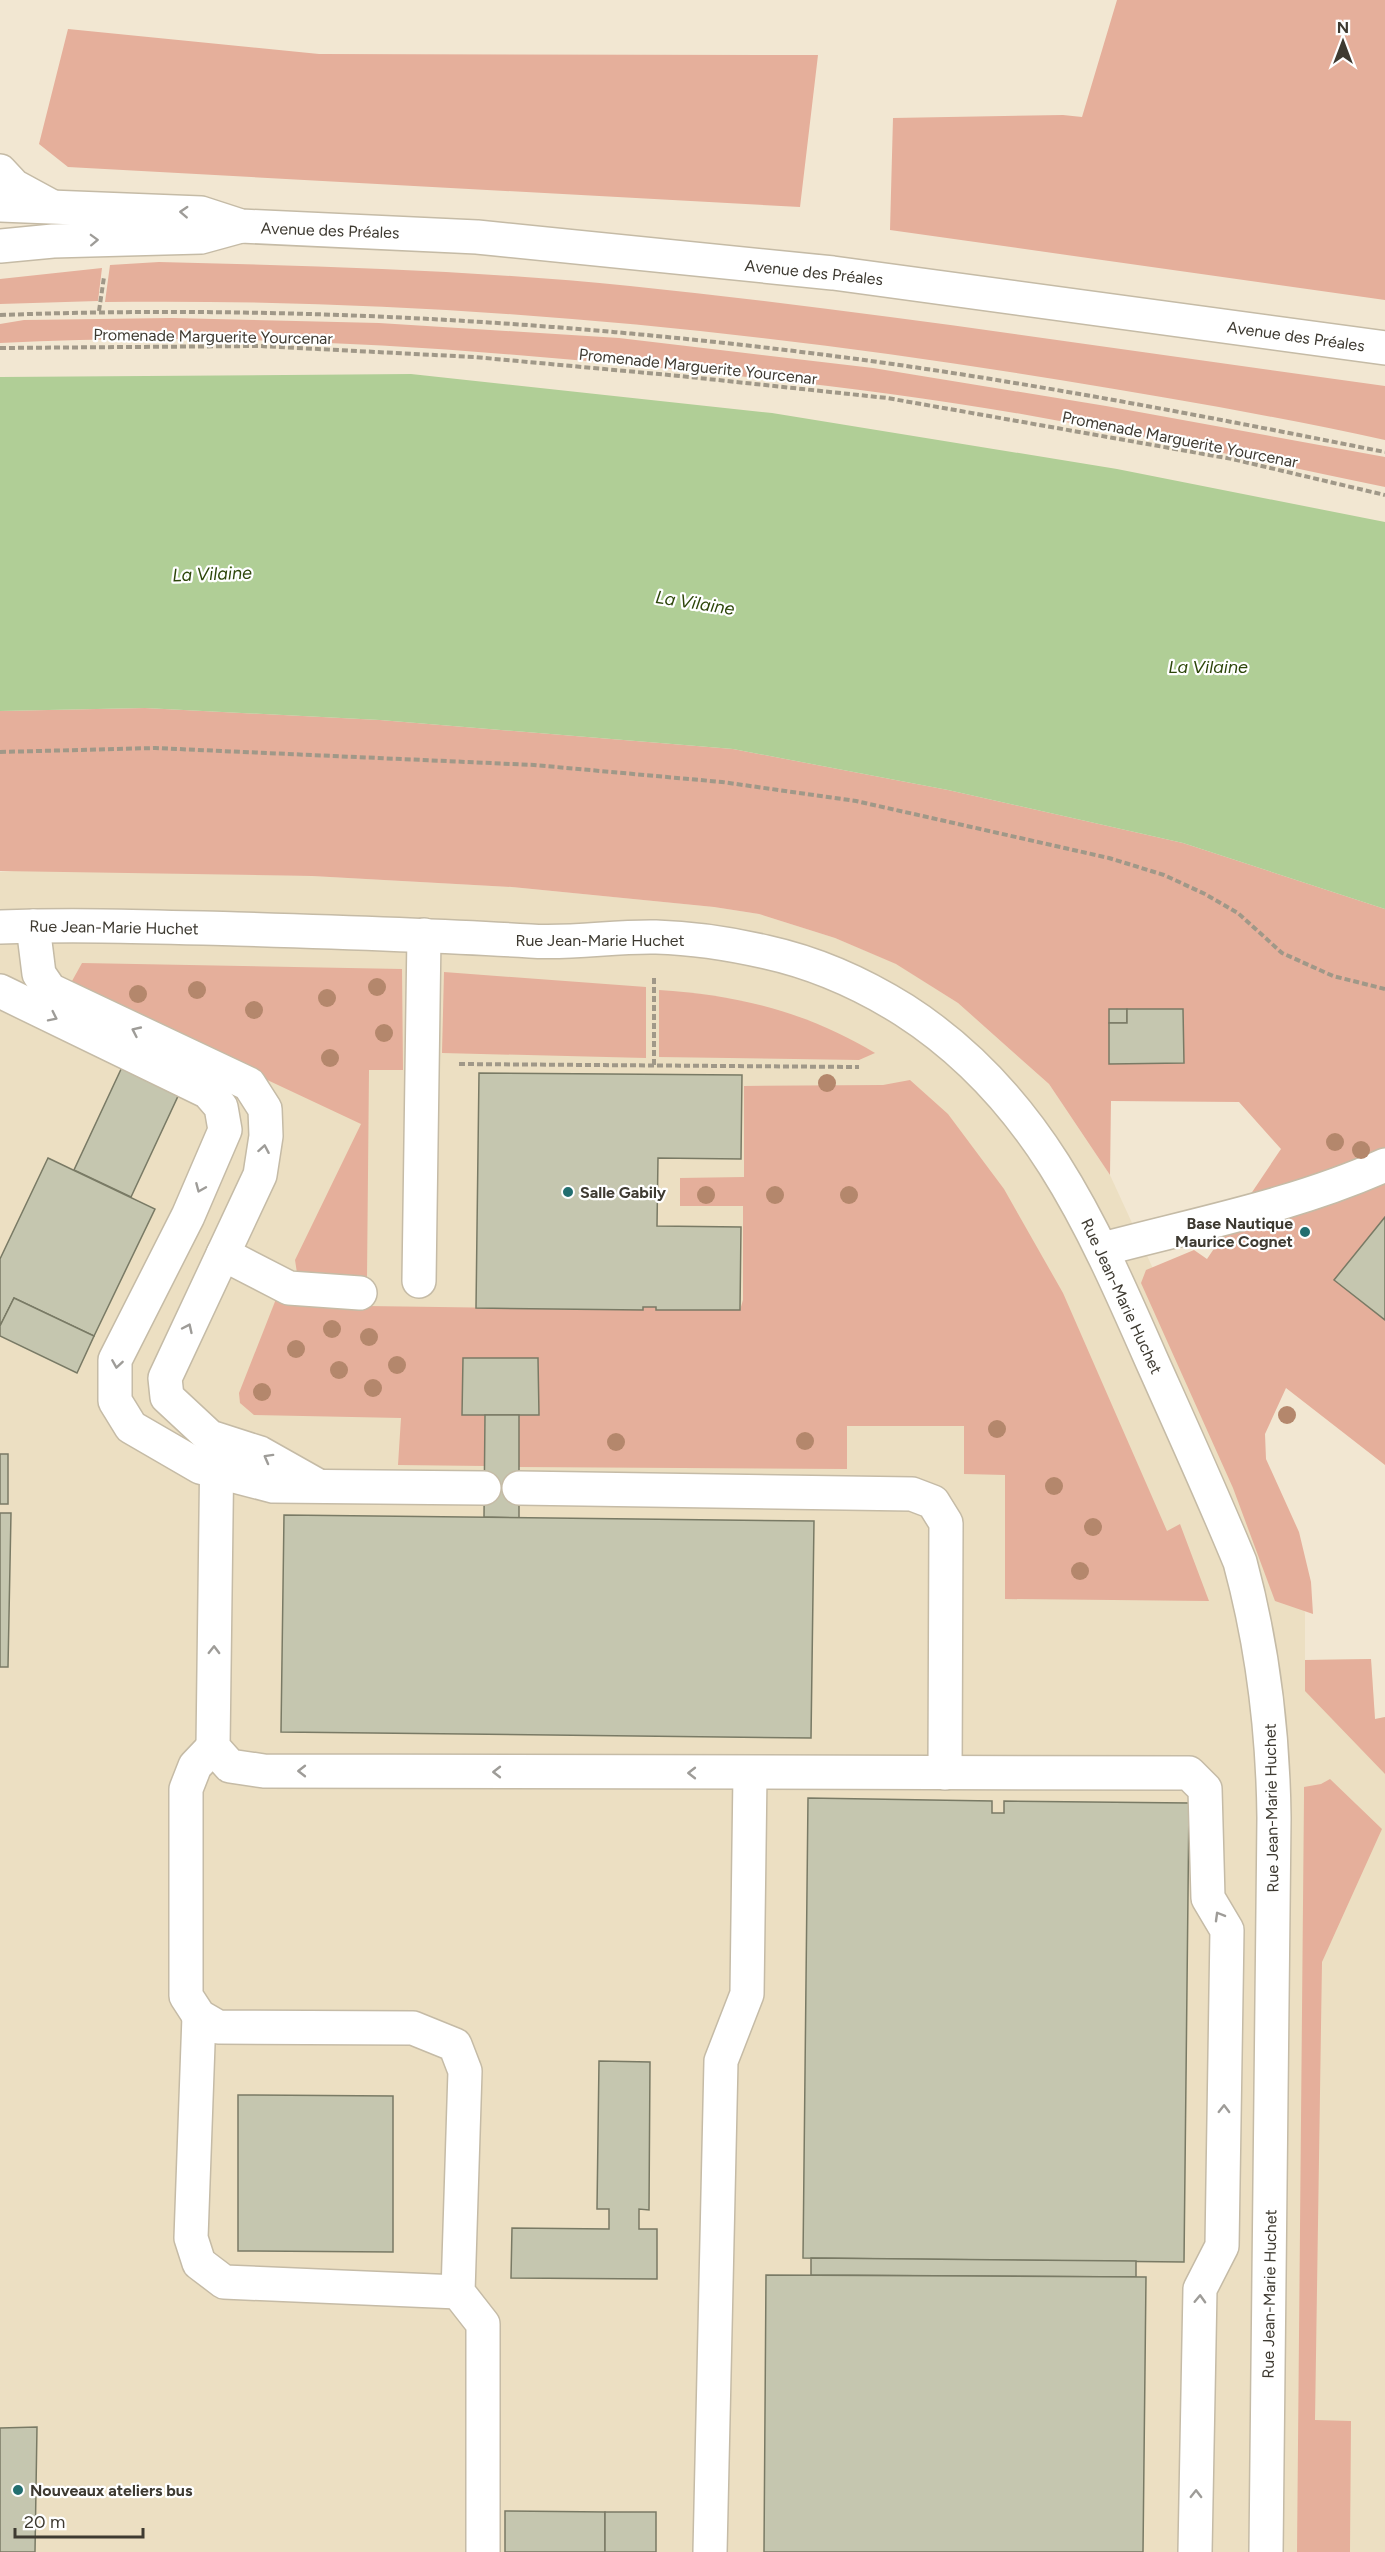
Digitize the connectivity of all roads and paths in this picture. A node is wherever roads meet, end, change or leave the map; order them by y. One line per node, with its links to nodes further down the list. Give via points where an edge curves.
1 (0, 171): 3 (street, via 15,186)
2 (0, 205): 3 (street, Avenue des Préales)
3 (50, 206): 4 (street, Avenue des Préales, one-way to 3, via 201,213)
4 (241, 226): 6 (street, Avenue des Préales, one-way to 4, via 201,237); 12 (street, Avenue des Préales, via 477,237 833,273)
5 (0, 233): 6 (street)
6 (36, 242): 7 (street, Avenue des Préales)
7 (0, 246)
8 (105, 269): 9 (path)
9 (99, 311): 10 (path); 13 (path, via 361,315 703,340 1059,390)
10 (0, 315)
11 (0, 348): 14 (path, Promenade Marguerite Yourcenar, via 259,346 474,357 887,398 1232,459)
12 (1385, 348)
13 (1385, 452)
14 (1385, 495)
15 (0, 752): 20 (path, via 155,748 534,765 722,782 856,801 1109,858 1164,875 1238,913 1282,953 1333,976)
16 (33, 926): 17 (street, Rue Jean-Marie Huchet); 18 (street, Rue Jean-Marie Huchet); 27 (street, one-way to 16, via 260,1175 266,1136 265,1109 249,1084 50,990 39,974)
17 (0, 927)
18 (424, 935): 19 (street, Rue Jean-Marie Huchet, via 558,943); 22 (street)
19 (657, 937): 23 (path); 26 (street, Rue Jean-Marie Huchet, via 733,945 813,965 879,994 925,1024 991,1080 1016,1109 1044,1147)
20 (1385, 989)
21 (0, 991): 30 (street, one-way to 30, via 208,1092 221,1107 225,1130 188,1216 115,1360 115,1401 131,1427 200,1467)
22 (423, 1064): 23 (path); 28 (street)
23 (654, 1065): 24 (path)
24 (860, 1067)
25 (1385, 1165): 26 (street, via 1308,1194)
26 (1103, 1249): 41 (street, Rue Jean-Marie Huchet, via 1240,1562 1254,1615 1269,1711 1274,1818)
27 (223, 1254): 29 (street, via 289,1288); 30 (street, one-way to 27, via 210,1437 166,1397 165,1378)
28 (419, 1281)
29 (360, 1293)
30 (217, 1456): 31 (street, via 260,1453 319,1486); 33 (street, one-way to 30)
31 (484, 1488)
32 (519, 1488): 34 (street, via 912,1494 933,1502 946,1523)
33 (213, 1747): 35 (street, one-way to 33, via 264,1771 230,1766); 36 (street, via 195,1766 186,1789 186,1996)
34 (945, 1773): 35 (street); 40 (street, one-way to 34, via 1200,2289 1222,2246 1227,1930 1208,1898 1205,1789 1189,1773)
35 (750, 1774): 39 (street, via 747,1994 721,2061)
36 (199, 2016): 37 (street, via 218,2027 413,2028 454,2045 465,2071); 37 (street, via 191,2238 199,2263 224,2282)
37 (458, 2292): 38 (street, via 483,2324)
38 (483, 2552)
39 (710, 2552)
40 (1196, 2552)
41 (1266, 2552)

